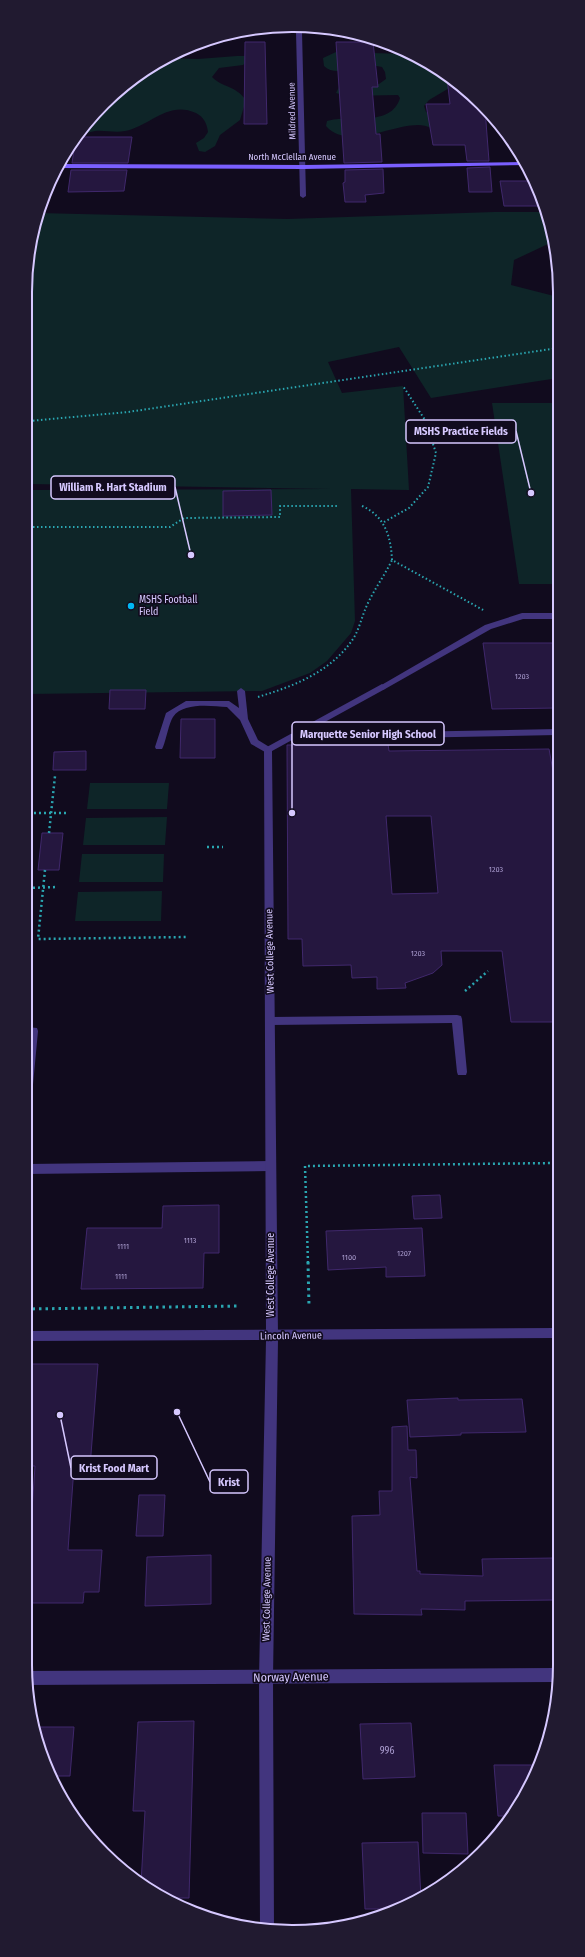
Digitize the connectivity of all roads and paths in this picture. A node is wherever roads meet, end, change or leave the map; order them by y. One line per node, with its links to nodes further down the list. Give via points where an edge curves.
1 (299, 32): 4 (street, Mildred Avenue)
2 (519, 164): 4 (main road, North McClellan Avenue)
3 (65, 166): 4 (main road, North McClellan Avenue)
4 (302, 167): 5 (street, Mildred Avenue)
5 (303, 196)
6 (553, 349): 8 (path, via 128,412)
7 (403, 386): 11 (path, via 425,420 436,453 428,487 409,508)
8 (32, 421)
9 (337, 506): 12 (path, via 280,506 280,517 184,518 170,526)
10 (362, 506): 11 (path, via 371,509)
11 (384, 522): 13 (path, via 392,545)
12 (32, 527)
13 (392, 560): 15 (path); 17 (path, via 365,610 353,639 340,654 323,670 280,690 257,697)
14 (553, 616): 15 (street, via 522,616)
15 (505, 622): 19 (street, via 488,627)
16 (241, 691): 17 (street)
17 (244, 719): 20 (street, via 229,704 186,704 169,715); 21 (street, via 254,742)
18 (553, 732): 19 (street)
19 (292, 737): 21 (street)
20 (159, 747)
21 (268, 750): 36 (street, West College Avenue)
22 (55, 776): 24 (path)
23 (34, 813): 24 (path)
24 (51, 813): 25 (path); 26 (path)
25 (66, 813)
26 (49, 833)
27 (207, 847): 28 (path)
28 (223, 847)
29 (45, 870): 30 (path)
30 (43, 887): 31 (path); 32 (path); 33 (path, via 38,939)
31 (58, 887)
32 (32, 888)
33 (188, 937)
34 (488, 971): 35 (path)
35 (465, 991)
36 (271, 1021): 39 (street, via 457,1019); 41 (street, West College Avenue)
37 (32, 1031): 38 (street)
38 (32, 1042)
39 (462, 1072)
40 (553, 1163): 44 (path, via 305,1166)
41 (270, 1166): 42 (street); 48 (street, West College Avenue)
42 (32, 1169)
43 (239, 1306): 45 (path)
44 (309, 1307)
45 (32, 1309)
46 (553, 1333): 48 (street, Lincoln Avenue)
47 (32, 1336): 48 (street, Lincoln Avenue)
48 (272, 1336): 51 (street, West College Avenue)
49 (552, 1675): 51 (street, Norway Avenue)
50 (33, 1678): 51 (street, Norway Avenue)
51 (266, 1678): 52 (street, West College Avenue)
52 (268, 1924)

